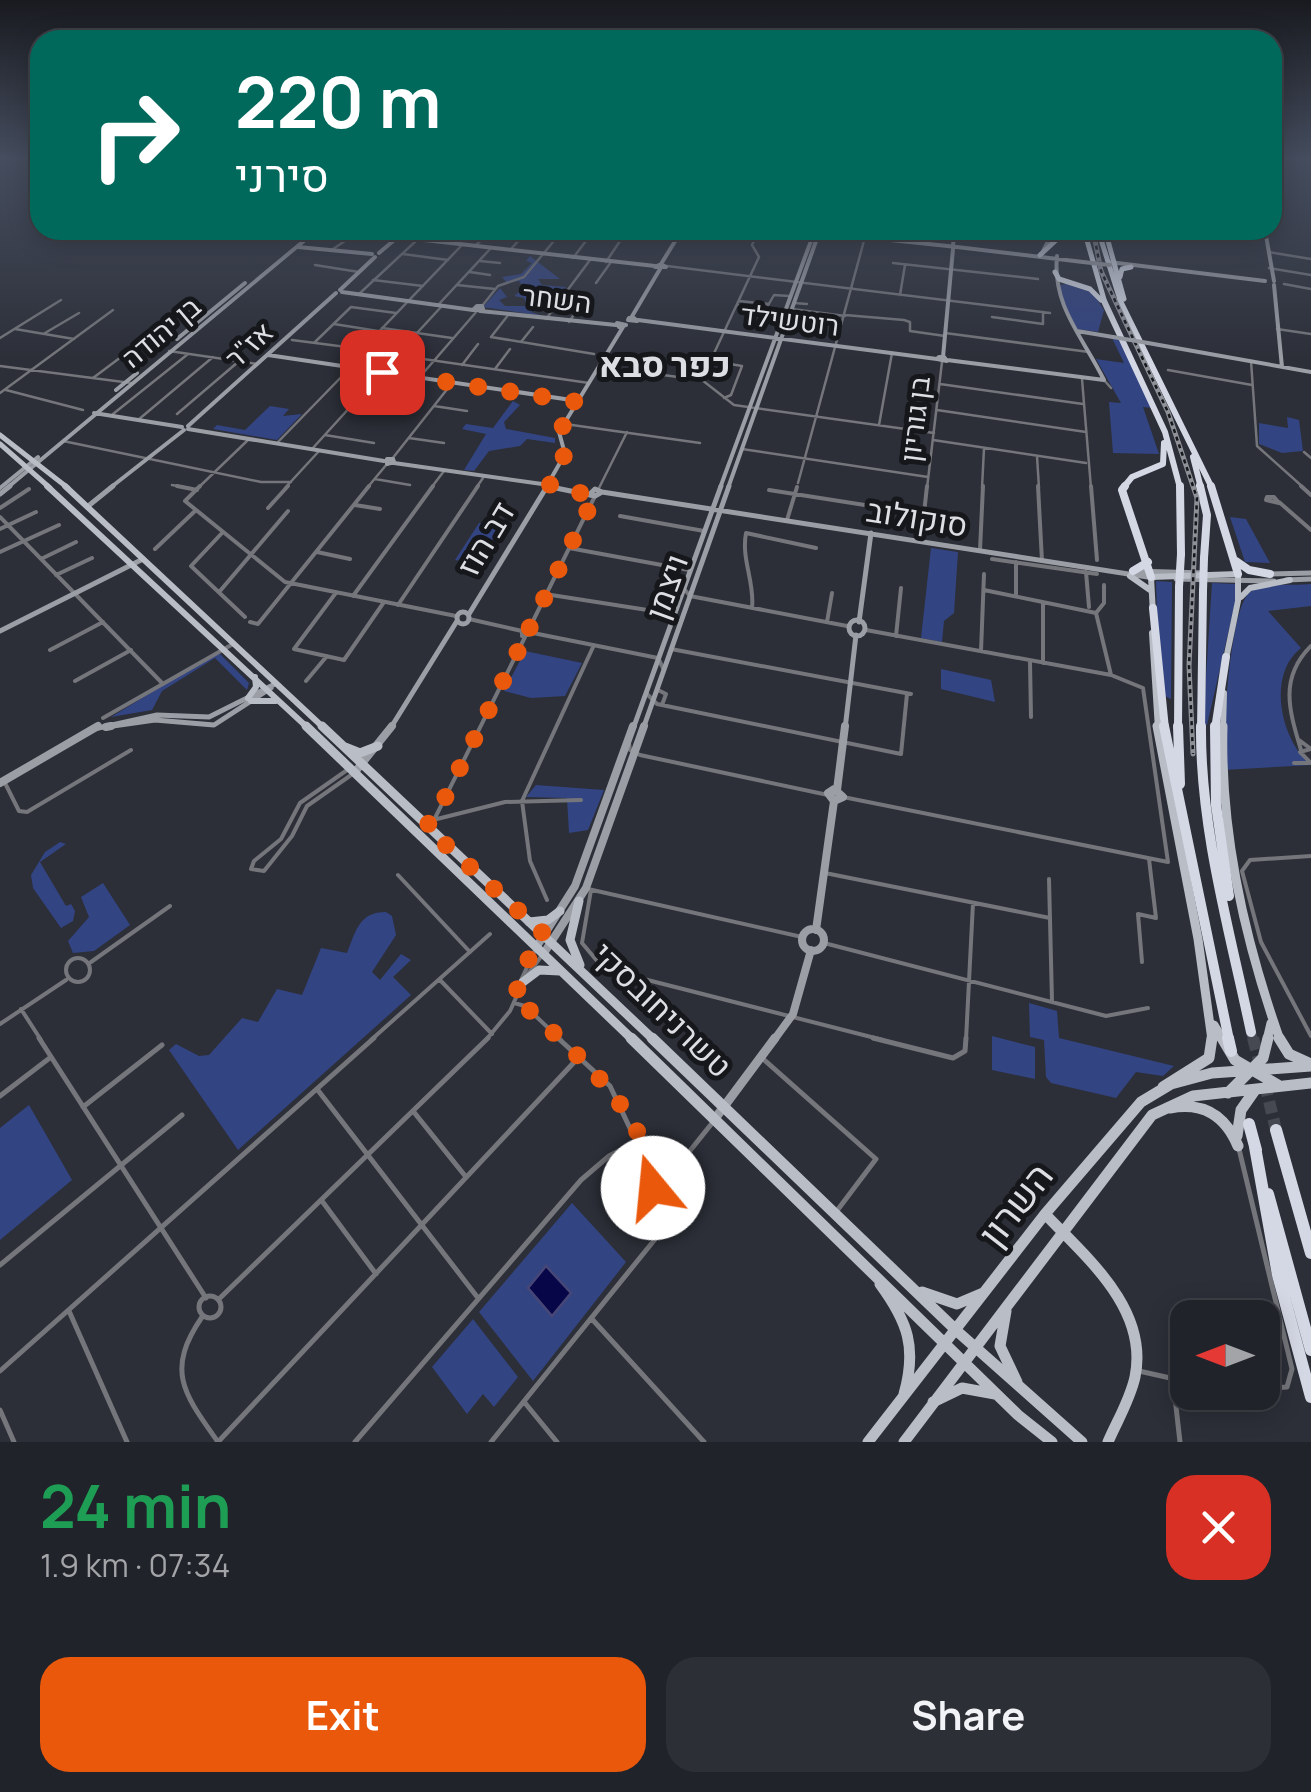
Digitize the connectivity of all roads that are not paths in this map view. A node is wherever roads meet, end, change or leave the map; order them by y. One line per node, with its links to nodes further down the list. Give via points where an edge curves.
1 (304, 240): 28 (street, בן יהודה)
2 (344, 240): 32 (street)
3 (395, 240): 38 (street, אז"ר)
4 (417, 240): 5 (street); 36 (street)
5 (425, 240): 25 (street)
6 (455, 240): 25 (street)
7 (481, 240): 27 (street)
8 (518, 240): 33 (street)
9 (554, 240): 37 (street)
10 (587, 240): 40 (street)
11 (621, 240): 45 (street)
12 (676, 240): 52 (street, דב הוז)
13 (755, 240): 60 (street, via 759,257)
14 (813, 240): 63 (street, ויצמן)
15 (865, 240): 71 (street)
16 (898, 240): 29 (street); 31 (street)
17 (954, 240): 29 (street, בן גוריון)
18 (1047, 240): 39 (street)
19 (1055, 240): 39 (highway)
20 (1059, 240): 48 (highway)
21 (1086, 240): 109 (highway)
22 (1103, 240): 119 (highway, via 1107,271)
23 (1106, 240): 35 (highway)
24 (1266, 240): 34 (street)
25 (451, 244): 26 (street)
26 (462, 245): 27 (street); 42 (street)
27 (475, 246): 30 (street)
28 (297, 247): 32 (street); 126 (street, בן יהודה); 158 (street, בן יהודה)
29 (953, 247): 39 (street); 55 (street, בן גוריון)
30 (491, 248): 33 (street); 44 (street)
31 (896, 249)
32 (332, 250): 38 (street)
33 (509, 250): 37 (street)
34 (1268, 252): 41 (street); 54 (street)
35 (1112, 253): 50 (highway); 53 (highway)
36 (402, 254): 42 (street); 62 (street)
37 (542, 254): 40 (street); 72 (street, via 524,277)
38 (375, 255): 56 (street, אז"ר)
39 (1037, 255): 48 (street)
40 (574, 258): 43 (street)
41 (1311, 258)
42 (448, 260): 69 (street)
43 (590, 260): 45 (street); 95 (street)
44 (480, 261): 46 (street); 57 (street)
45 (608, 262): 52 (street); 65 (street)
46 (500, 263)
47 (893, 263): 49 (street)
48 (1056, 263): 50 (street, bridge); 66 (highway, via 1058,279); 74 (street)
49 (905, 264): 55 (street); 76 (street)
50 (1112, 264): 53 (street); 78 (highway)
51 (315, 265): 56 (street)
52 (660, 266): 60 (street); 97 (street, דב הוז)
53 (1135, 266): 64 (street); 78 (highway, via 1120,270)
54 (1270, 268): 59 (street); 64 (street)
55 (951, 270): 61 (street); 81 (street, בן גוריון)
56 (360, 272): 73 (street, אז"ר)
57 (469, 272): 58 (street); 68 (street)
58 (490, 275)
59 (1311, 275)
60 (750, 276): 63 (street); 82 (street)
61 (1038, 279)
62 (373, 280): 69 (street); 75 (street)
63 (798, 282): 71 (street); 83 (street, ויצמן)
64 (1271, 282): 67 (street); 101 (street)
65 (596, 283)
66 (1072, 284): 74 (highway, via 1058,284); 109 (highway, via 1098,295)
67 (1284, 284): 70 (street)
68 (457, 285): 72 (street); 85 (street)
69 (423, 286): 80 (street)
70 (1311, 288)
71 (852, 289): 76 (street); 93 (street)
72 (495, 290): 86 (street)
73 (339, 292): 75 (street, השחר); 133 (street, אז"ר)
74 (1054, 293): 103 (street)
75 (359, 294): 80 (street, השחר)
76 (900, 294): 81 (street)
77 (588, 295): 96 (street)
78 (1123, 295): 119 (highway)
79 (61, 300): 100 (street)
80 (409, 300): 85 (street, השחר); 91 (street)
81 (948, 300): 88 (street); 108 (street, בן גוריון)
82 (738, 303): 83 (street, via 766,309 774,295); 104 (street)
83 (792, 303): 84 (street); 93 (street); 113 (street, ויצמן); 113 (street, ויצמן)
84 (807, 304)
85 (440, 305): 86 (street, השחר); 105 (street)
86 (478, 309): 92 (street, השחר); 112 (street)
87 (113, 310): 114 (street)
88 (1043, 312): 90 (street); 94 (street, via 1043,324)
89 (78, 313): 107 (street)
90 (1050, 313)
91 (397, 314): 98 (street, via 351,307); 102 (street)
92 (510, 314): 95 (street, השחר); 118 (street, via 491,337)
93 (845, 315): 108 (street, via 904,320 910,331); 122 (street)
94 (992, 317)
95 (546, 318): 96 (street, השחר)
96 (568, 322): 97 (street, השחר)
97 (627, 322): 104 (street, רוטשילד); 147 (street, דב הוז)
98 (334, 324): 102 (street); 117 (street)
99 (532, 327): 118 (street)
100 (15, 328): 107 (street); 110 (street)
101 (1277, 328): 106 (street); 145 (street)
102 (381, 330): 105 (street); 125 (street)
103 (1076, 330): 109 (street); 128 (street)
104 (724, 331): 113 (street, רוטשילד); 140 (street)
105 (417, 333): 112 (street)
106 (1311, 334)
107 (41, 335): 114 (street)
108 (945, 335): 128 (street); 137 (street, בן גוריון)
109 (1117, 336): 119 (street, bridge); 178 (highway)
110 (0, 338)
111 (388, 338): 120 (street)
112 (454, 338): 139 (street)
113 (778, 338): 122 (street, רוטשילד); 170 (street, ויצמן)
114 (74, 339): 150 (street)
115 (292, 340): 117 (street)
116 (416, 341): 123 (street)
117 (315, 342): 125 (street)
118 (521, 342): 132 (street)
119 (1145, 343): 141 (street); 175 (highway)
120 (382, 344): 123 (street); 127 (street)
121 (478, 344): 143 (street)
122 (839, 346): 129 (street, רוטשילד); 179 (street)
123 (410, 348): 134 (street)
124 (510, 349): 148 (street)
125 (362, 350): 127 (street); 146 (street)
126 (169, 351): 131 (street); 158 (street, בן יהודה)
127 (373, 352): 134 (street)
128 (1089, 352): 157 (street)
129 (892, 353): 137 (street, רוטשילד); 182 (street)
130 (126, 354): 154 (street)
131 (188, 354): 135 (street); 176 (street)
132 (594, 354)
133 (268, 355): 142 (street, אז"ר); 146 (street)
134 (402, 356): 139 (street)
135 (212, 357): 138 (street); 180 (street)
136 (700, 359): 140 (street)
137 (942, 359): 155 (street, רוטשילד); 161 (street, בן גוריון)
138 (239, 361): 142 (street); 177 (street)
139 (434, 361): 143 (street); 153 (street)
140 (710, 361): 156 (street); 166 (street, via 742,366)
141 (1251, 361): 145 (street); 162 (street)
142 (258, 364): 183 (street, אז"ר)
143 (462, 365): 148 (street)
144 (0, 366): 150 (street)
145 (1282, 366): 152 (street)
146 (348, 367): 151 (street); 195 (street)
147 (600, 367): 156 (street); 160 (street, דב הוז)
148 (494, 370): 160 (street)
149 (1168, 370): 162 (street)
150 (30, 372): 154 (street); 164 (street)
151 (382, 372): 153 (street); 187 (street)
152 (1311, 372)
153 (417, 378): 159 (street); 171 (street)
154 (92, 379): 158 (street)
155 (1082, 379): 157 (street, רוטשילד); 168 (street)
156 (702, 380): 166 (street)
157 (1104, 380): 163 (street)
158 (128, 383): 173 (street, בן יהודה)
159 (452, 383): 167 (street); 169 (street)
160 (589, 384): 167 (street, דב הוז)
161 (940, 384): 168 (street); 172 (street, בן גוריון)
162 (1252, 385): 225 (street, via 1257,446)
163 (1111, 388)
164 (6, 390): 165 (street); 173 (street)
165 (0, 393)
166 (724, 398): 170 (street)
167 (578, 402): 181 (street, דב הוז)
168 (1084, 404): 185 (street)
169 (434, 406): 174 (street); 189 (street)
170 (753, 408): 179 (street); 200 (street, ויצמן); 233 (street, ויצמן)
171 (387, 410)
172 (936, 410): 185 (street); 186 (street, בן גוריון)
173 (89, 412): 180 (street); 192 (street, בן יהודה); 206 (street, בן יהודה)
174 (467, 412)
175 (1175, 413): 258 (highway, via 1210,483); 326 (highway, bridge, via 1205,498 1201,762 1251,1032 1210,773 1212,720)
176 (113, 414)
177 (177, 414)
178 (1158, 416): 269 (highway, via 1165,462 1132,477 1122,490); 362 (highway, bridge, via 1179,481 1176,724)
179 (818, 417): 182 (street); 204 (street)
180 (138, 420): 183 (street)
181 (565, 424): 184 (street); 217 (street, דב הוז, via 559,432 565,454)
182 (878, 425): 186 (street)
183 (186, 428): 190 (street); 203 (street, אז"ר)
184 (627, 432): 194 (street); 223 (street)
185 (1086, 432): 208 (street)
186 (934, 433): 191 (street, בן גוריון)
187 (325, 434): 193 (street); 198 (street)
188 (1, 438): 206 (main road, טשרניחובסקי)
189 (408, 438): 196 (street); 207 (street)
190 (250, 439): 195 (street); 209 (street)
191 (933, 440): 197 (street); 212 (street, בן גוריון)
192 (63, 441): 203 (street); 206 (street, בן יהודה)
193 (374, 442)
194 (700, 442)
195 (276, 443): 198 (street)
196 (444, 443)
197 (984, 448): 202 (street); 255 (street)
198 (312, 449): 199 (street)
199 (320, 450): 207 (street); 215 (street)
200 (742, 450): 204 (street); 234 (street, ויצמן)
201 (1304, 452): 205 (street)
202 (1038, 456): 208 (street); 266 (street)
203 (152, 457): 209 (street); 229 (street, אז"ר)
204 (807, 458): 212 (street); 224 (street)
205 (1311, 458)
206 (35, 461): 211 (main road); 211 (main road); 229 (main road, טשרניחובסקי); 265 (main road, טשרניחובסקי)
207 (389, 462): 210 (street); 214 (street)
208 (1088, 463): 264 (street)
209 (218, 470): 215 (street); 220 (street)
210 (444, 471): 213 (street); 291 (street)
211 (21, 474): 222 (street)
212 (928, 477): 238 (street, בן גוריון)
213 (483, 478): 217 (street); 297 (street)
214 (375, 479): 216 (street); 228 (street)
215 (292, 482): 231 (street)
216 (410, 485)
217 (548, 485): 223 (street); 304 (street, דב הוז)
218 (172, 486): 220 (street)
219 (29, 489): 230 (street)
220 (197, 490): 226 (street)
221 (769, 490): 224 (street)
222 (0, 491)
223 (596, 493): 233 (street); 252 (street)
224 (795, 494): 238 (street); 241 (street)
225 (1311, 495)
226 (185, 501): 235 (street)
227 (1279, 502): 245 (street)
228 (355, 505): 232 (street); 257 (street)
229 (86, 507): 265 (main road, טשרניחובסקי)
230 (0, 508)
231 (268, 508)
232 (380, 509)
233 (710, 509): 234 (street); 246 (street, ויצמן)
234 (721, 509): 241 (street, סוקולוב); 292 (street, ויצמן)
235 (195, 511): 247 (street); 254 (street)
236 (288, 511): 259 (street)
237 (36, 512): 242 (street)
238 (924, 514): 249 (street, בן גוריון)
239 (620, 516): 246 (street)
240 (0, 517): 242 (street)
241 (788, 520): 248 (street, סוקולוב)
242 (8, 525): 244 (street); 250 (street)
243 (59, 525): 250 (street)
244 (0, 529)
245 (1311, 530)
246 (704, 531): 268 (street, ויצמן)
247 (222, 533): 259 (street); 285 (street, via 191,566)
248 (872, 533): 249 (street, סוקולוב); 309 (street)
249 (922, 541): 255 (street, סוקולוב)
250 (23, 542): 256 (street); 262 (street)
251 (76, 542): 262 (street)
252 (569, 548): 268 (street); 289 (street)
253 (816, 548): 298 (street, via 746,533 741,554 756,588)
254 (156, 550)
255 (980, 550): 266 (street, סוקולוב)
256 (0, 552)
257 (317, 552): 261 (street); 280 (street)
258 (1232, 554): 275 (highway, via 1246,569); 278 (highway)
259 (250, 555): 280 (street); 285 (street)
260 (92, 558): 276 (street)
261 (350, 558)
262 (40, 559): 276 (street)
263 (992, 559): 267 (street)
264 (1097, 560)
265 (138, 561): 287 (street); 318 (main road, טשרניחובסקי)
266 (1042, 561): 270 (street, סוקולוב)
267 (1016, 562): 271 (street); 293 (street)
268 (689, 570): 281 (street, ויצמן)
269 (1150, 570): 274 (highway); 274 (street, סוקולוב); 278 (main road); 288 (main road)
270 (1106, 571): 274 (street, סוקולוב)
271 (1086, 572): 273 (street); 300 (street)
272 (984, 574): 284 (street)
273 (1097, 574)
274 (1131, 574): 288 (main road)
275 (1270, 574): 277 (street); 278 (street)
276 (56, 575): 287 (street)
277 (1311, 576): 279 (street)
278 (1239, 578): 279 (street); 295 (main road)
279 (1290, 580): 295 (main road, via 1250,588)
280 (292, 584): 286 (street); 307 (street, via 258,624)
281 (684, 585): 292 (street); 302 (street, ויצמן)
282 (1104, 585): 301 (street, via 1104,604)
283 (901, 588): 316 (street)
284 (984, 590): 293 (street); 323 (street)
285 (218, 592): 303 (street)
286 (336, 592): 291 (street); 324 (street, via 294,649)
287 (74, 593): 306 (street); 311 (street)
288 (1152, 593): 299 (main road)
289 (545, 594): 302 (street); 313 (street)
290 (832, 594): 308 (street)
291 (353, 596): 296 (street)
292 (690, 596): 298 (street); 320 (street, ויצמן)
293 (1016, 596): 294 (street)
294 (1043, 601): 300 (street); 329 (street)
295 (1238, 601): 326 (main road)
296 (384, 602): 297 (street); 327 (street)
297 (398, 606): 305 (street)
298 (752, 608): 308 (street)
299 (1153, 608): 362 (highway, via 1166,742); 401 (main road, via 1153,686)
300 (1089, 609): 301 (street)
301 (1096, 613): 331 (street)
302 (674, 614): 325 (street, ויצמן)
303 (245, 617)
304 (469, 617): 305 (street); 314 (street)
305 (456, 619): 349 (street, דב הוז)
306 (102, 622): 321 (street); 322 (street)
307 (250, 622)
308 (827, 622): 310 (street)
309 (859, 622): 310 (street); 312 (street)
310 (847, 626): 315 (street)
311 (0, 630)
312 (866, 630): 315 (street); 316 (street)
313 (531, 631): 314 (street); 317 (street)
314 (523, 634): 361 (street)
315 (856, 635): 335 (street)
316 (896, 636): 323 (street)
317 (594, 645): 325 (street); 360 (street)
318 (229, 646): 332 (main road, טשרניחובסקי); 336 (street); 338 (main road, טשרניחובסקי)
319 (1311, 646): 346 (street, via 1288,681)
320 (671, 649): 330 (street, ויצמן); 335 (street)
321 (50, 650)
322 (130, 650): 333 (street); 336 (street)
323 (981, 651): 328 (street)
324 (327, 656): 327 (street); 334 (street)
325 (658, 658): 330 (street); 339 (street, ויצמן)
326 (1226, 658): 399 (main road, via 1225,825)
327 (344, 660)
328 (1030, 660): 329 (street); 344 (street)
329 (1044, 663): 331 (street)
330 (662, 673): 337 (street, ויצמן)
331 (1111, 676): 364 (street, via 1145,690 1169,852 1168,862)
332 (254, 677): 338 (main road, טשרניחובסקי); 340 (main road)
333 (75, 681)
334 (306, 681)
335 (850, 683): 348 (street); 348 (street, via 909,694 900,754)
336 (163, 684): 345 (street)
337 (658, 686): 341 (street, ויצמן); 343 (street, via 666,694)
338 (270, 688): 340 (street); 342 (main road, טשרניחובסקי); 350 (main road, טשרניחובסקי)
339 (646, 690): 341 (street); 347 (street, ויצמן)
340 (250, 700): 342 (main road); 357 (street, via 214,725 120,724)
341 (652, 702): 343 (street); 354 (street, ויצמן)
342 (283, 704): 356 (main road, טשרניחובסקי)
343 (662, 705): 348 (street)
344 (1031, 717)
345 (103, 718)
346 (1296, 736): 351 (street); 353 (street)
347 (628, 738): 354 (street); 373 (street, ויצמן)
348 (843, 742): 358 (street)
349 (380, 744): 350 (main road, via 360,753); 356 (street, דב הוז)
350 (340, 745): 356 (main road, טשרניחובסקי)
351 (1311, 749): 353 (street)
352 (131, 750): 357 (street, via 27,812)
353 (1300, 752): 355 (street); 355 (street, via 1294,763)
354 (634, 753): 358 (street); 368 (street, ויצמן)
355 (1311, 763)
356 (356, 767): 356 (street, via 300,803 281,839 252,869 264,871 307,806); 361 (main road, טשרניחובסקי); 382 (main road, טשרניחובסקי)
357 (2, 782)
358 (835, 796): 364 (street); 365 (street)
359 (581, 800): 360 (street)
360 (522, 801): 361 (street); 369 (street, via 530,861)
361 (430, 823): 375 (main road, טשרניחובסקי)
362 (1188, 847): 406 (highway)
363 (1311, 856): 404 (street, via 1250,860 1242,871 1261,942)
364 (1149, 860): 386 (street, via 1156,918 1138,914)
365 (826, 874): 371 (street); 376 (street)
366 (398, 876): 384 (street)
367 (1049, 880): 374 (street)
368 (588, 889): 370 (street, ויצמן); 379 (street); 387 (street, via 581,943 590,961)
369 (547, 900)
370 (578, 901): 380 (street, ויצמן); 389 (main road, via 570,940)
371 (973, 903): 374 (street); 393 (street)
372 (170, 906): 385 (street)
373 (560, 911): 375 (main road); 378 (street, ויצמן)
374 (1050, 918): 395 (street)
375 (530, 922): 378 (main road, טשרניחובסקי)
376 (816, 930): 379 (street); 381 (street)
377 (490, 934): 384 (street)
378 (544, 934): 380 (main road, טשרניחובסקי); 382 (street, ויצמן)
379 (802, 938): 383 (street)
380 (552, 943): 382 (street, ויצמן); 389 (main road, טשרניחובסקי)
381 (824, 943): 383 (street); 393 (street)
382 (541, 949): 388 (main road, טשרניחובסקי); 394 (street); 396 (street, via 522,970)
383 (811, 950): 400 (street)
384 (470, 952): 392 (street)
385 (91, 962): 391 (street, via 83,978); 391 (street, via 70,962)
386 (1142, 962)
387 (603, 968)
388 (564, 972): 394 (main road, via 539,970); 426 (main road, טשרניחובסקי)
389 (585, 974): 422 (main road, טשרניחובסקי)
390 (624, 974): 400 (street)
391 (66, 980): 398 (street)
392 (440, 980): 403 (street); 417 (street)
393 (971, 981): 395 (street); 400 (street, via 965,1051 953,1058)
394 (523, 982): 396 (street)
395 (1052, 1001): 397 (street, via 1106,1016)
396 (514, 1003): 403 (street); 408 (street)
397 (1148, 1008)
398 (20, 1009): 402 (street); 407 (street)
399 (1270, 1010): 410 (main road, via 1285,1049); 412 (main road, via 1268,1047)
400 (793, 1014): 409 (street)
401 (1211, 1016): 412 (main road, via 1225,1048); 416 (main road, via 1211,1056)
402 (0, 1024)
403 (492, 1034): 423 (street)
404 (1311, 1036)
405 (162, 1045): 421 (street)
406 (1231, 1051)
407 (51, 1057): 420 (street); 421 (street)
408 (579, 1057): 429 (street, via 610,1086); 434 (street)
409 (762, 1057): 422 (street); 439 (street, via 876,1159)
410 (1311, 1065): 411 (main road, השרון)
411 (1289, 1068): 412 (main road, השרון); 413 (main road)
412 (1253, 1070): 413 (main road); 416 (main road, השרון); 419 (main road)
413 (1266, 1080): 415 (main road); 418 (main road)
414 (1311, 1084): 415 (main road, השרון)
415 (1288, 1086): 418 (main road, השרון)
416 (1163, 1087): 440 (main road, השרון, via 1136,1106)
417 (317, 1089): 432 (street); 442 (street)
418 (1255, 1090): 419 (main road, השרון); 430 (main road, via 1240,1115)
419 (1228, 1093): 425 (main road, השרון, via 1184,1098)
420 (0, 1096)
421 (83, 1107): 433 (street)
422 (723, 1107): 426 (street); 439 (main road, טשרניחובסקי)
423 (412, 1111): 432 (street); 434 (street)
424 (182, 1115): 433 (street)
425 (1152, 1116): 430 (main road, via 1184,1104 1206,1108 1225,1121); 443 (main road, השרון)
426 (714, 1121): 436 (street); 445 (main road, טשרניחובסקי)
427 (1249, 1124): 431 (highway)
428 (1276, 1130): 444 (highway)
429 (638, 1141): 435 (street); 452 (street, via 588,1174)
430 (1238, 1146): 453 (street)
431 (1255, 1147): 462 (highway); 470 (highway, via 1278,1275)
432 (367, 1154): 438 (street); 441 (street)
433 (121, 1166): 442 (street); 446 (street)
434 (467, 1177): 441 (street)
435 (654, 1177): 436 (street); 437 (street)
436 (669, 1177): 437 (street, via 668,1190)
437 (660, 1193): 457 (street, via 656,1238)
438 (321, 1200): 447 (street); 451 (street)
439 (835, 1213): 448 (main road, טשרניחובסקי)
440 (1045, 1214): 443 (main road); 449 (main road, השרון)
441 (421, 1225): 447 (street); 452 (street)
442 (161, 1229): 450 (street); 455 (street)
443 (1063, 1234): 454 (main road, השרון); 464 (main road, via 1122,1300)
444 (1311, 1253)
445 (862, 1260): 460 (main road, טשרניחובסקי); 471 (main road, via 912,1336 914,1357)
446 (0, 1265)
447 (376, 1274): 478 (street)
448 (909, 1284): 449 (main road, via 952,1304); 459 (main road, טשרניחובסקי)
449 (990, 1287): 459 (main road, השרון)
450 (206, 1298): 451 (street); 456 (street)
451 (220, 1298): 456 (street, via 218,1314)
452 (478, 1298): 479 (street)
453 (1275, 1300)
454 (1007, 1305): 461 (main road, השרון); 467 (main road, via 1000,1342)
455 (69, 1312): 465 (street); 477 (street)
456 (202, 1318): 478 (street, via 182,1348 178,1381)
457 (591, 1318): 472 (street); 482 (street)
458 (1280, 1319): 468 (street, via 1292,1369)
459 (958, 1332): 460 (main road, השרון); 461 (main road, טשרניחובסקי)
460 (946, 1344): 463 (main road, טשרניחובסקי); 471 (main road, השרון)
461 (973, 1346): 463 (main road, השרון); 467 (main road, טשרניחובסקי)
462 (1311, 1350)
463 (962, 1360): 469 (main road, טשרניחובסקי); 473 (main road, השרון)
464 (1136, 1369): 466 (street); 487 (main road)
465 (0, 1371)
466 (1170, 1379)
467 (1019, 1386): 486 (main road, טשרניחובסקי)
468 (1280, 1387)
469 (999, 1396): 473 (main road, via 962,1388); 485 (main road, טשרניחובסקי)
470 (1311, 1397)
471 (902, 1400): 483 (main road, השרון)
472 (524, 1401): 480 (street); 481 (street)
473 (929, 1404): 484 (main road, השרון)
474 (0, 1410): 476 (street)
475 (1176, 1410): 488 (street)
476 (14, 1442)
477 (127, 1442)
478 (218, 1442)
479 (354, 1442)
480 (491, 1442)
481 (556, 1442)
482 (704, 1442)
483 (868, 1442)
484 (904, 1442)
485 (1052, 1442)
486 (1082, 1442)
487 (1108, 1442)
488 (1180, 1442)

